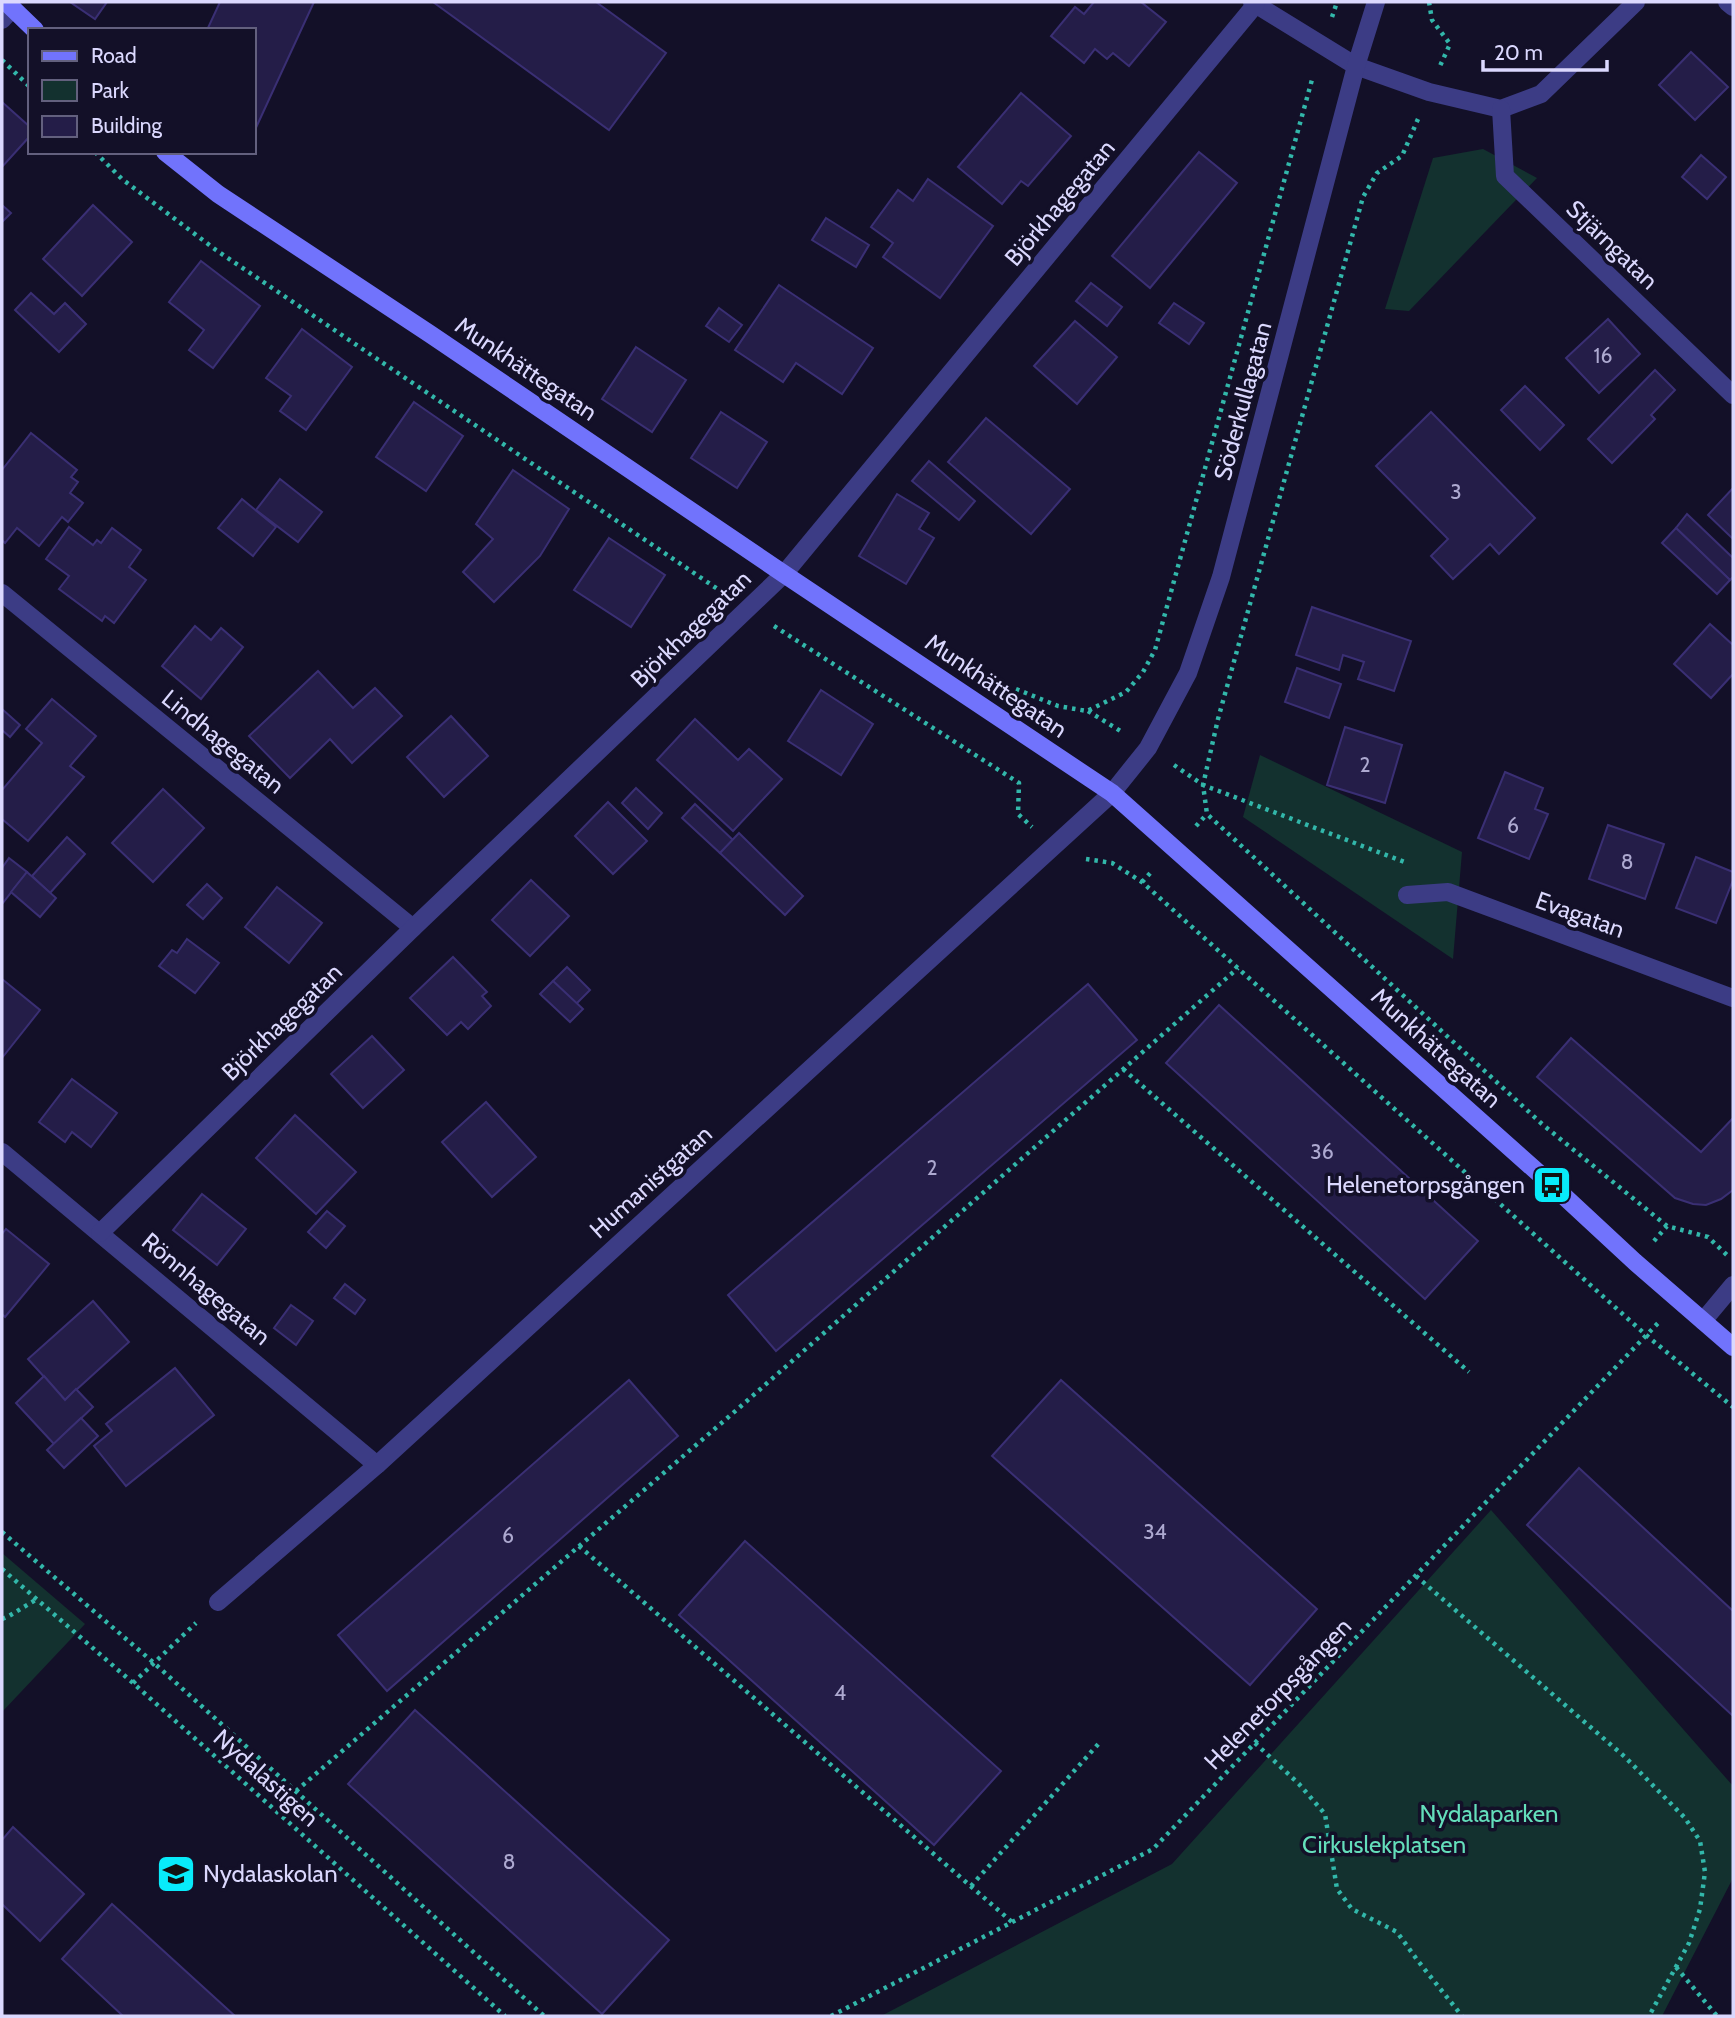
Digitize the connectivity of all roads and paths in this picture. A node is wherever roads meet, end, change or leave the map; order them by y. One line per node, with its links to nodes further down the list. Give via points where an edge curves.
1 (1376, 2): 10 (street, Söderkullagatan)
2 (1429, 2): 12 (path, via 1432,20 1450,44)
3 (1636, 2): 13 (street, via 1541,94)
4 (1727, 2): 6 (street)
5 (1254, 3): 10 (street); 17 (street, Björkhagegatan)
6 (1733, 7)
7 (7, 10): 8 (main road)
8 (32, 28)
9 (2, 60): 11 (path)
10 (1356, 66): 12 (street); 21 (street, Söderkullagatan, via 1222,577 1188,673)
11 (28, 86)
12 (1429, 92): 13 (street); 22 (path, via 1402,156 1377,173 1363,197)
13 (1501, 109): 16 (street, Stjärngatan, via 1505,176)
14 (97, 154): 19 (path, via 122,179 216,250)
15 (168, 154): 17 (main road, Munkhättegatan, via 218,194)
16 (1733, 395)
17 (784, 574): 19 (street, Björkhagegatan); 23 (main road, Munkhättegatan)
18 (2, 593): 26 (street, Lindhagegatan)
19 (748, 609): 24 (path, via 1019,783 1018,814); 26 (street, Björkhagegatan)
20 (1087, 710): 21 (path)
21 (1148, 748): 22 (path); 23 (street, Söderkullagatan)
22 (1203, 785): 25 (path, via 1410,864); 32 (path, via 1207,814 1542,1124 1667,1226 1708,1237)
23 (1112, 793): 24 (street, Humanistgatan); 34 (main road, Munkhättegatan)
24 (1052, 848): 27 (path, via 1072,863 1089,858 1112,863 1142,882); 40 (street, Humanistgatan)
25 (1407, 895): 28 (street, Evagatan, via 1448,892)
26 (413, 928): 31 (street, Björkhagegatan)
27 (1238, 968): 29 (path); 36 (path)
28 (1733, 998)
29 (1123, 1069): 38 (path); 42 (path)
30 (2, 1152): 31 (street, Rönnhagegatan)
31 (100, 1233): 40 (street, Rönnhagegatan)
32 (1733, 1261)
33 (1733, 1285): 35 (street)
34 (1680, 1301): 35 (main road, Munkhättegatan); 36 (path, Helenetorpsgången)
35 (1703, 1321): 37 (main road, Munkhättegatan)
36 (1646, 1335): 39 (path); 44 (path, Helenetorpsgången)
37 (1733, 1347)
38 (1469, 1372)
39 (1733, 1408)
40 (377, 1465): 46 (street, Humanistgatan)
41 (2, 1532): 48 (path)
42 (579, 1546): 52 (path); 53 (path)
43 (2, 1569): 45 (path, Nydalastigen)
44 (1416, 1577): 51 (path, Helenetorpsgången); 55 (path, via 1625,1757 1685,1818 1700,1841 1705,1872 1700,1909)
45 (37, 1599): 47 (path); 49 (path, Nydalastigen)
46 (218, 1602): 48 (path)
47 (2, 1619)
48 (154, 1663): 49 (path); 52 (path)
49 (133, 1683): 56 (path, Nydalastigen)
50 (1101, 1741): 53 (path)
51 (1255, 1743): 54 (path, Helenetorpsgången, via 1153,1849); 59 (path, via 1325,1814 1337,1889 1352,1909 1397,1932)
52 (296, 1791): 57 (path)
53 (971, 1886): 54 (path)
54 (1012, 1922): 58 (path, Helenetorpsgången)
55 (1676, 1967): 60 (path); 61 (path)
56 (505, 2016)
57 (544, 2016)
58 (831, 2016)
59 (1462, 2016)
60 (1650, 2016)
61 (1717, 2016)

